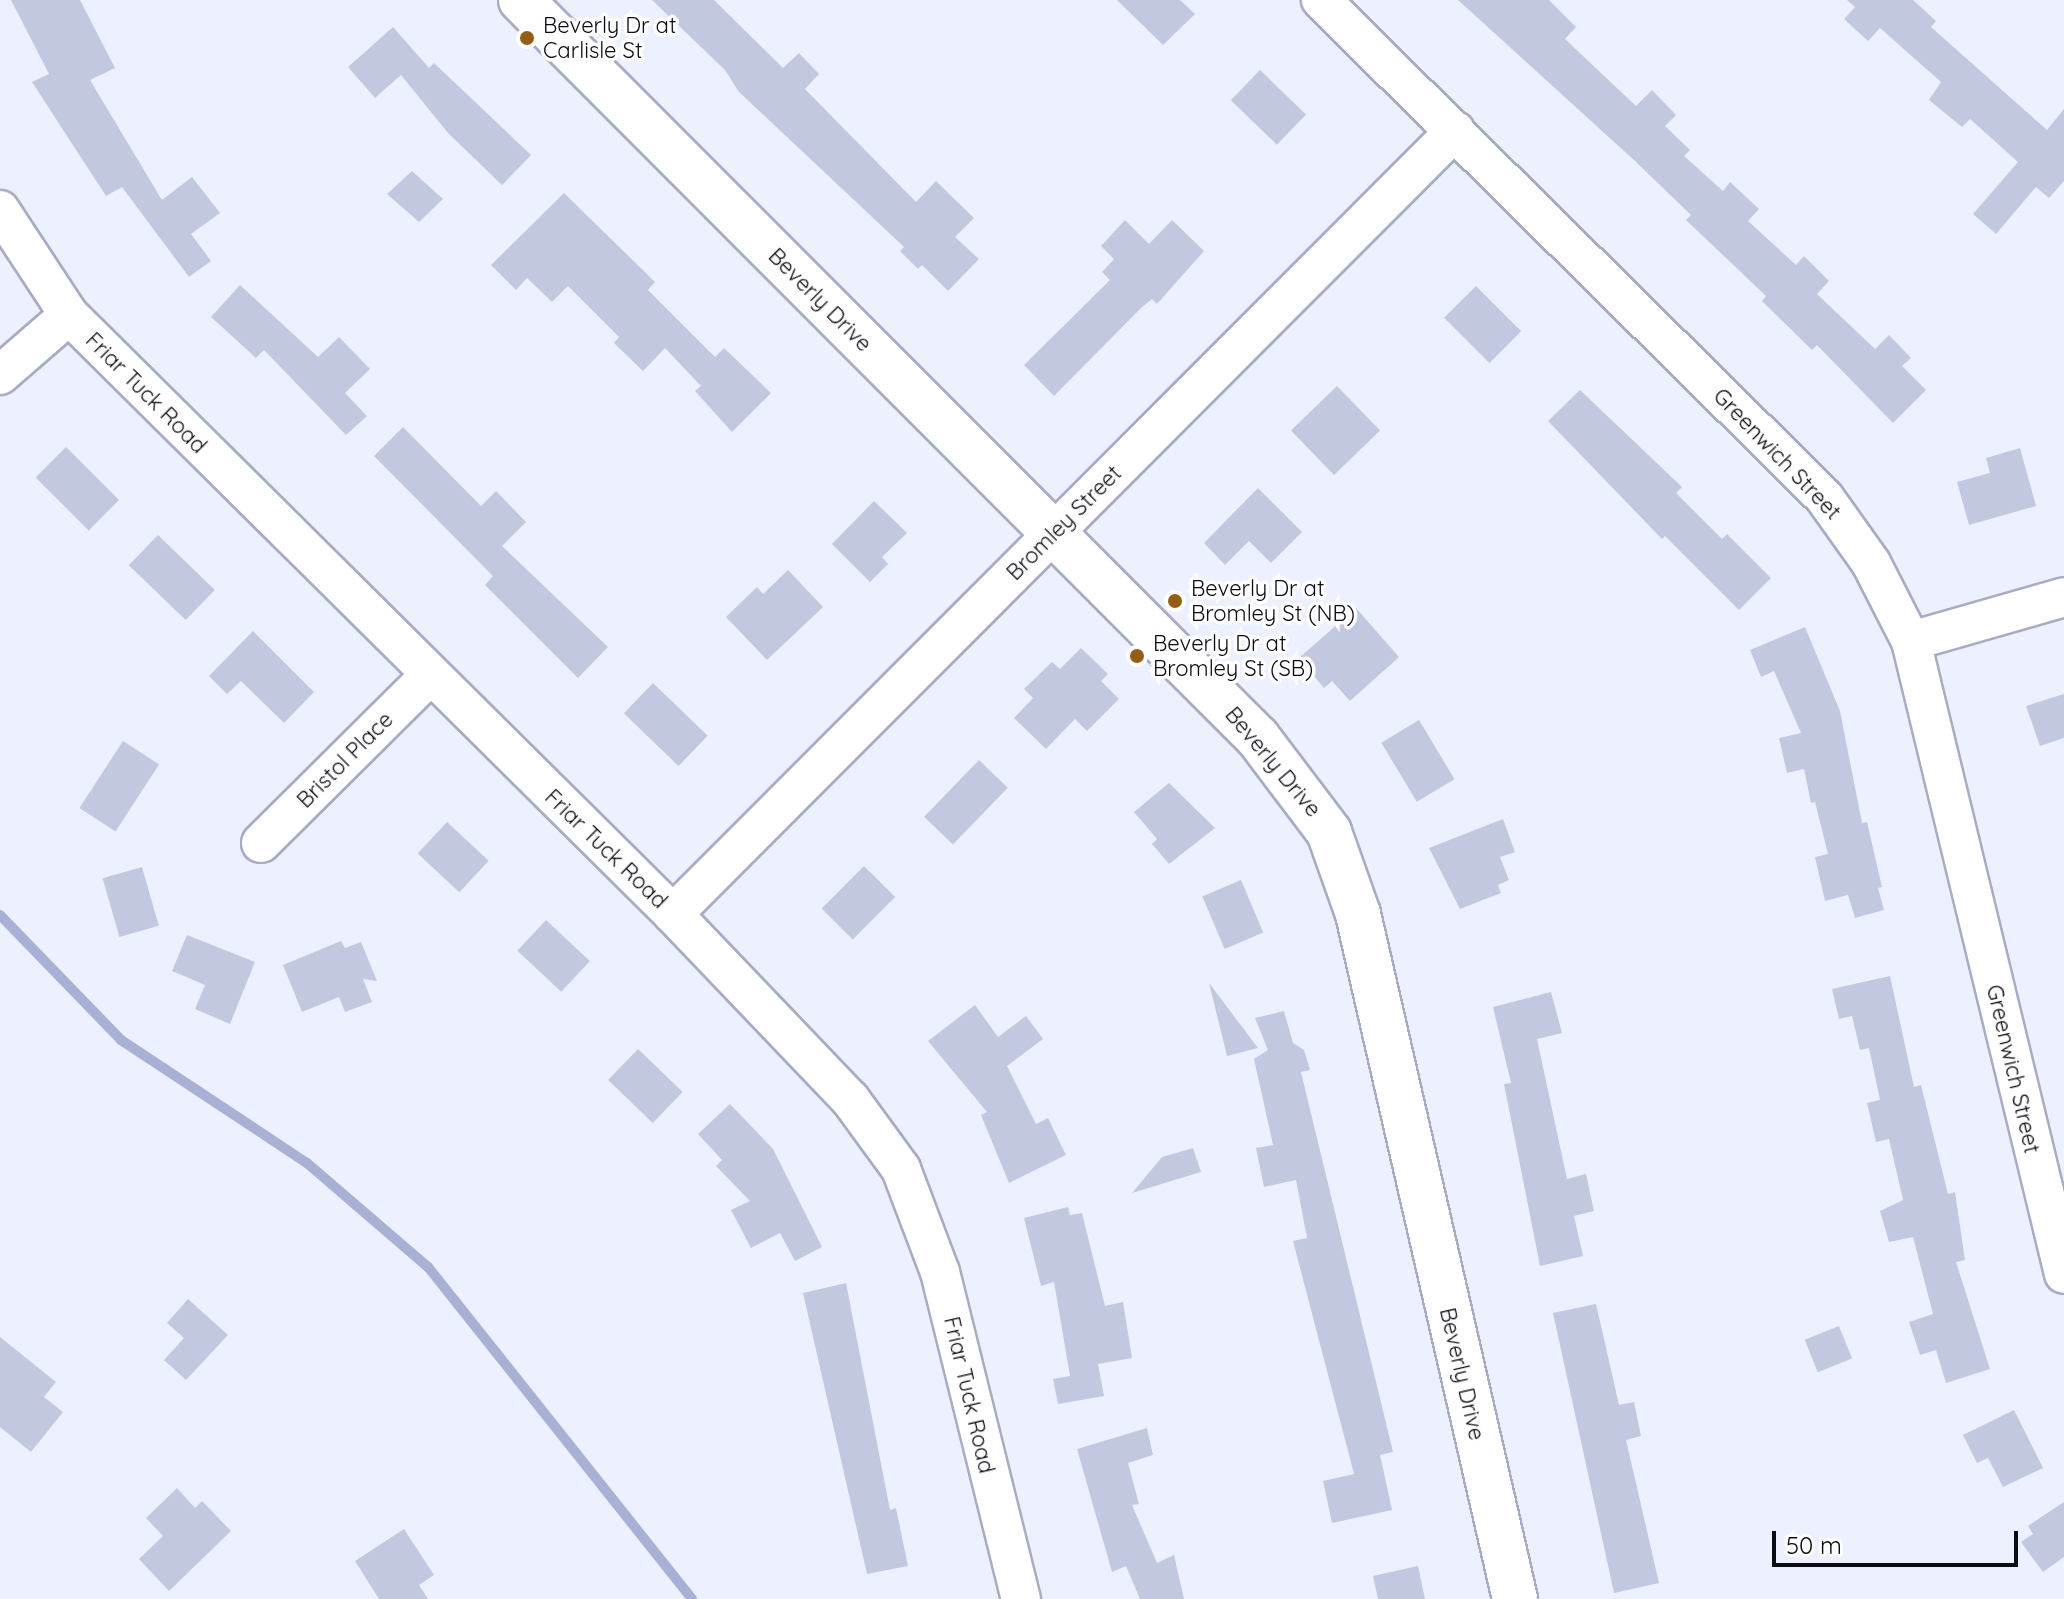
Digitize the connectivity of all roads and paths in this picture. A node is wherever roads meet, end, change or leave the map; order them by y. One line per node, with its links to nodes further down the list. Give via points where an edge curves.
1 (521, 0): 7 (street, Beverly Drive)
2 (1321, 0): 3 (street, Greenwich Street)
3 (1455, 131): 7 (street, Bromley Street); 9 (street, Greenwich Street, via 1824,497 1871,563)
4 (0, 210): 5 (street, Friar Tuck Road)
5 (69, 315): 6 (street); 10 (street, Friar Tuck Road)
6 (0, 375)
7 (1054, 533): 12 (street, Bromley Street); 15 (street, Beverly Drive, via 1258,738 1329,832 1358,914)
8 (2064, 597): 9 (street)
9 (1911, 641): 13 (street, Greenwich Street)
10 (429, 676): 11 (street, Bristol Place); 12 (street, Friar Tuck Road)
11 (261, 843)
12 (673, 914): 14 (street, Friar Tuck Road, via 850,1099 901,1169 940,1272)
13 (2064, 1274)
14 (1021, 1599)
15 (1515, 1599)

